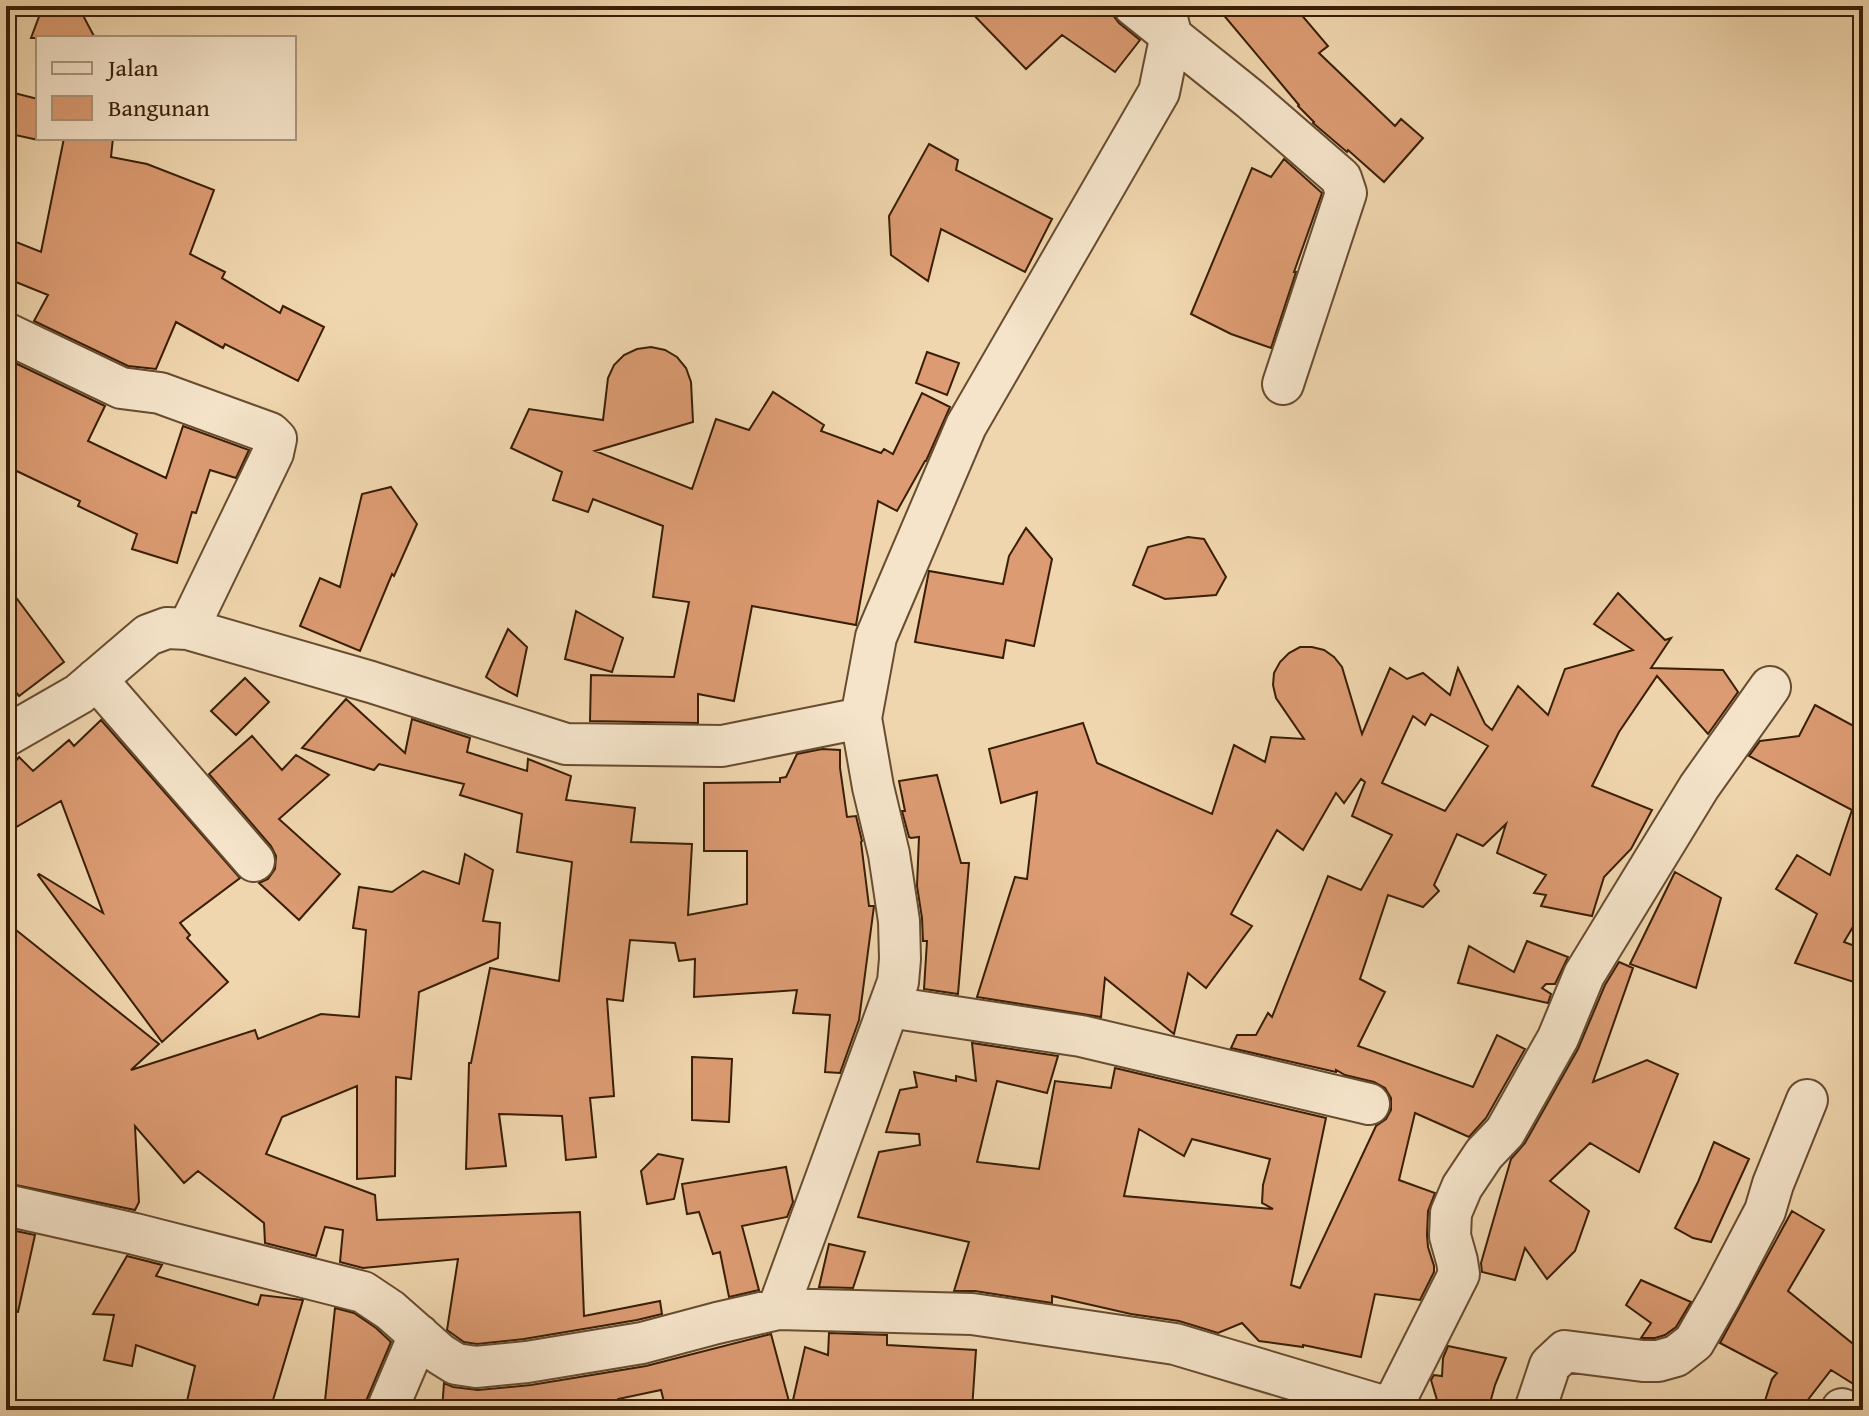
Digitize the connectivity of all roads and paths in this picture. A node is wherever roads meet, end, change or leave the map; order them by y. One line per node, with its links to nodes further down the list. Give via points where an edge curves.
1 (1134, 6): 2 (street)
2 (1167, 20): 4 (street, via 1345,184); 8 (street, via 1159,92 966,426 876,637)
3 (6, 333): 5 (street, via 121,388 160,393 276,439)
4 (1283, 384)
5 (188, 629): 6 (street, via 167,628 148,635); 8 (street, via 566,744 722,746)
6 (96, 679): 9 (street); 10 (street)
7 (1770, 687): 17 (street, via 1668,836 1584,975 1558,1038 1505,1132 1462,1187 1451,1213 1450,1236 1459,1274)
8 (861, 718): 11 (street, via 899,921 898,982)
9 (6, 736)
10 (254, 861)
11 (889, 1007): 13 (street, via 1081,1036); 15 (street)
12 (1807, 1100): 19 (street, via 1765,1211 1694,1342 1658,1361 1565,1351 1550,1365)
13 (1369, 1104)
14 (6, 1205): 16 (street, via 363,1292)
15 (778, 1309): 16 (street, via 642,1343 476,1367 456,1364); 17 (street, via 972,1314 1175,1344)
16 (419, 1335): 18 (street)
17 (1394, 1409)
18 (387, 1410)
19 (1535, 1410)

